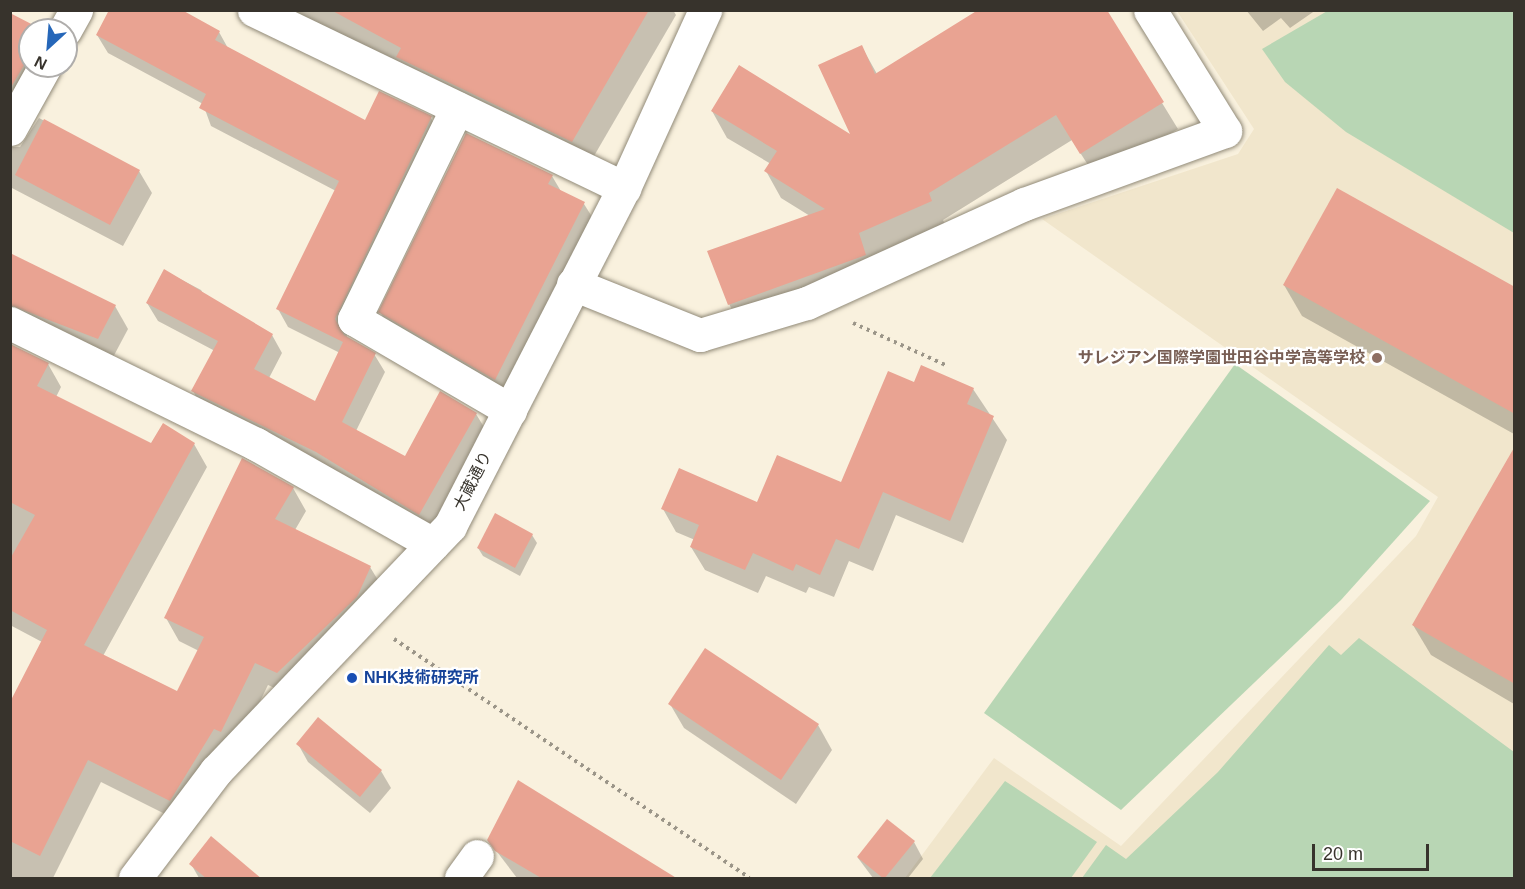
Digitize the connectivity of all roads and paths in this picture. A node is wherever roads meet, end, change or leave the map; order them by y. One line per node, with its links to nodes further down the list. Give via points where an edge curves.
1 (254, 10): 5 (street)
2 (705, 10): 7 (street, 大蔵通り)
3 (1150, 10): 9 (street, via 1225,131 1024,204)
4 (38, 78): 6 (street)
5 (457, 108): 7 (street); 12 (street, via 354,319)
6 (10, 129)
7 (624, 188): 8 (street, 大蔵通り)
8 (573, 284): 9 (street, via 700,335); 12 (street, 大蔵通り)
9 (830, 293): 11 (path, via 853,324)
10 (10, 323): 13 (street, via 256,444)
11 (948, 366)
12 (510, 410): 13 (street, 大蔵通り, via 450,526)
13 (433, 544): 14 (street, 大蔵通り)
14 (363, 618): 15 (street, 大蔵通り, via 216,771); 16 (path)
15 (135, 879)
16 (749, 879)

